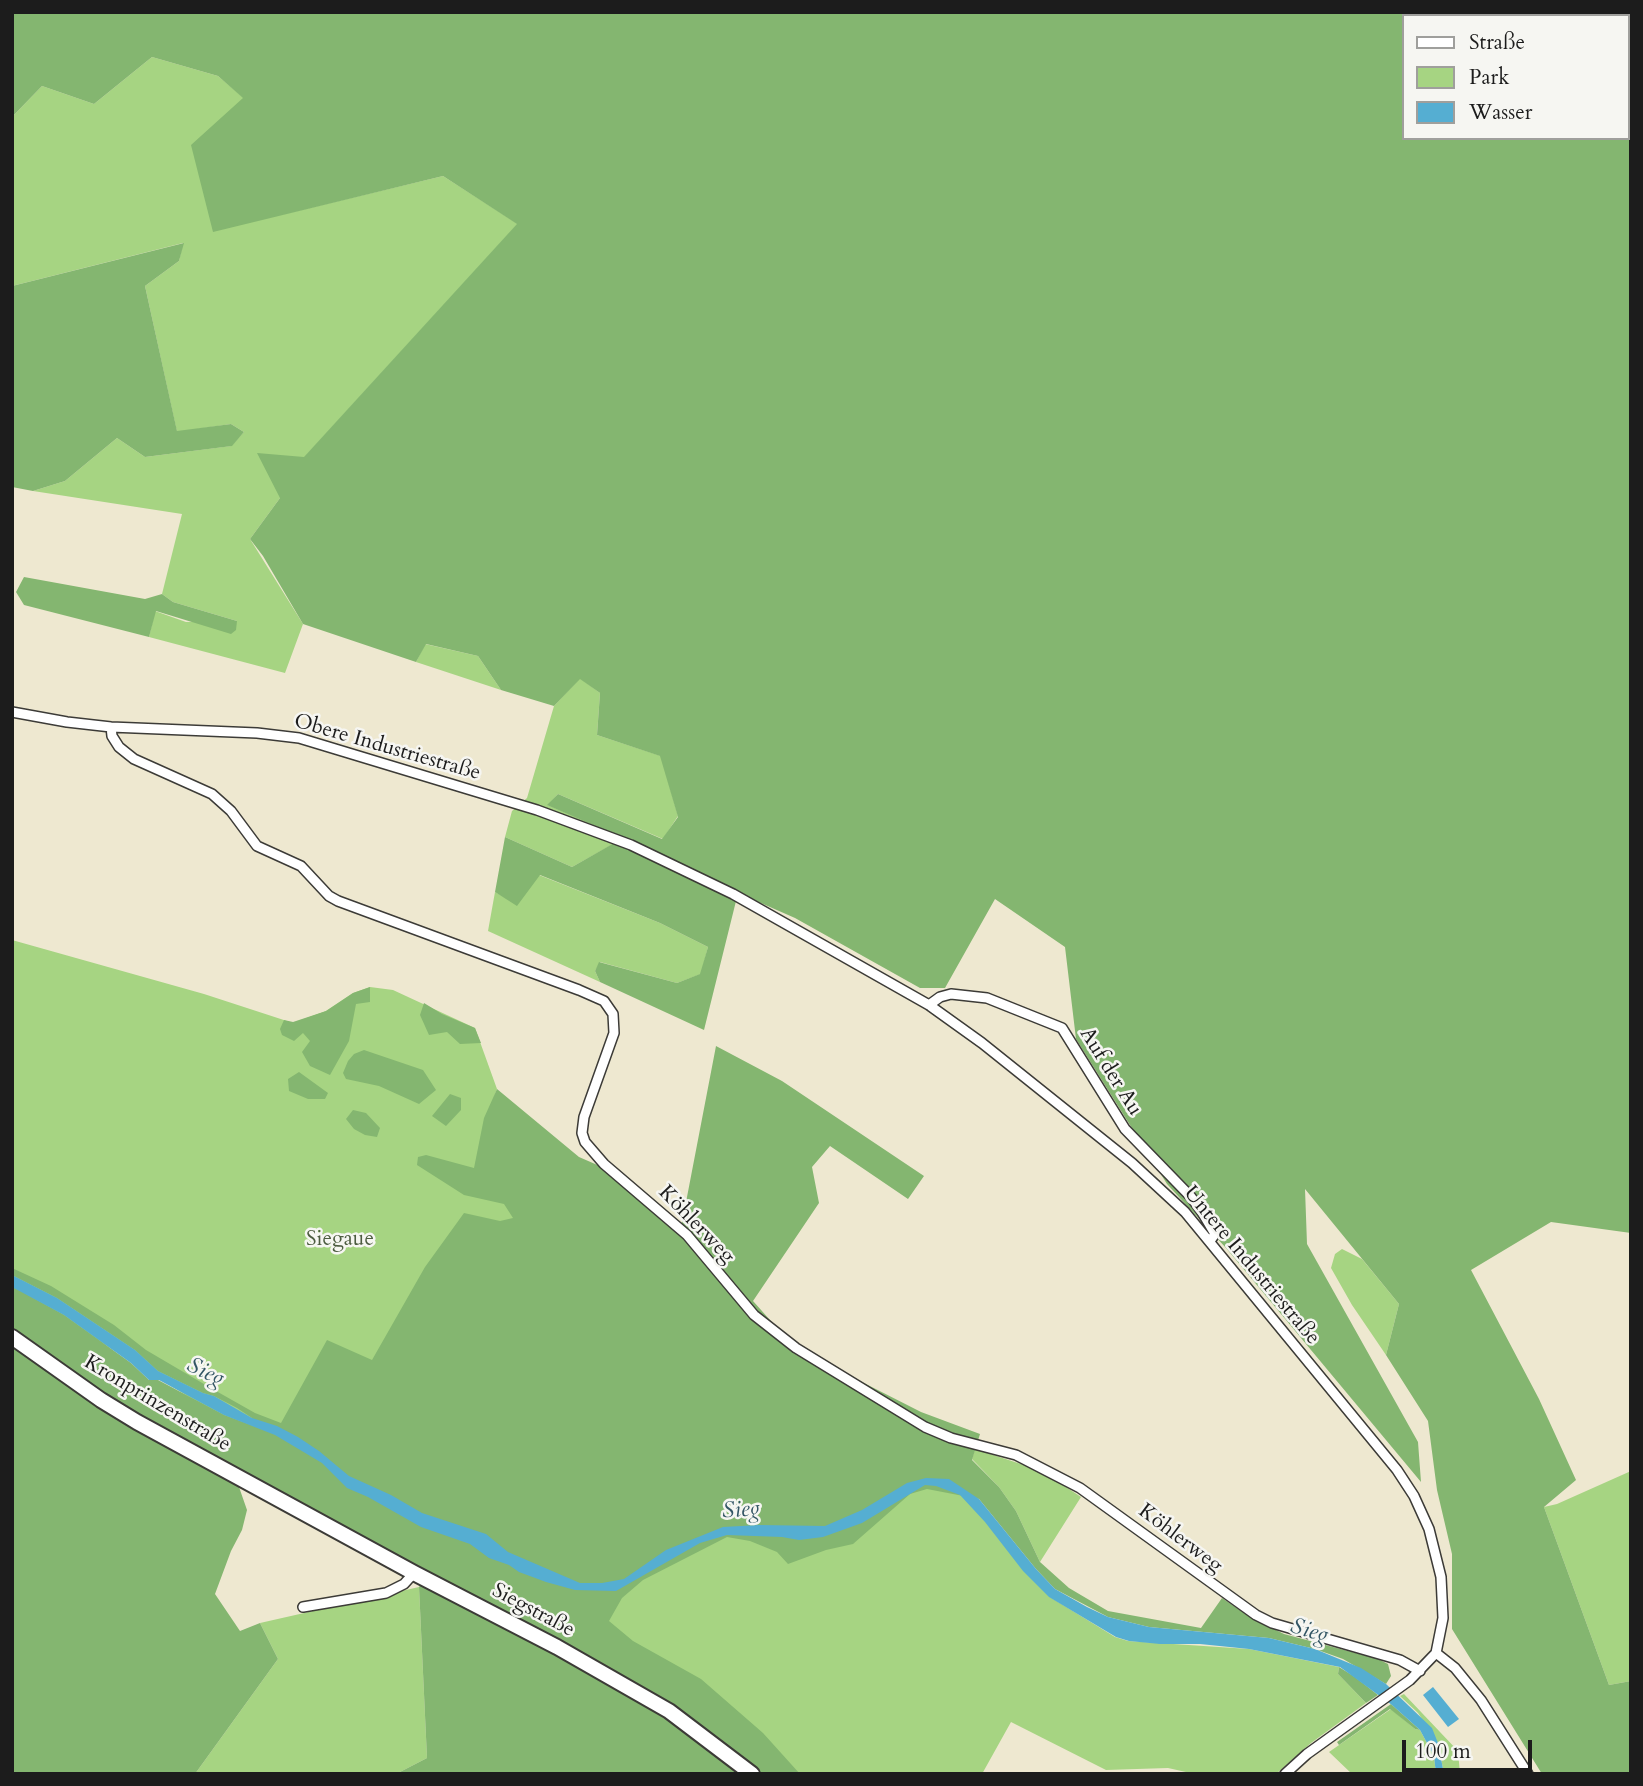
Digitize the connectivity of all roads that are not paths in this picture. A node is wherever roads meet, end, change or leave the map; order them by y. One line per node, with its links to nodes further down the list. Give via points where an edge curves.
1 (12, 712): 2 (street, Obere Industriestraße)
2 (111, 727): 3 (street, Obere Industriestraße, via 299,738 575,823 675,864); 11 (street, Köhlerweg, via 118,747 222,801 257,846 301,866 338,901 604,1001 613,1014 614,1033 584,1117 585,1142 687,1235 754,1315 796,1348 925,1427 1016,1455 1071,1483 1256,1615 1391,1657)
3 (733, 894): 4 (street, Untere Industriestraße)
4 (929, 1005): 5 (street, Untere Industriestraße, via 1132,1163 1172,1198); 5 (street, Auf der Au, via 951,994 988,998 1062,1028 1125,1129 1202,1212 1215,1234)
5 (1210, 1241): 10 (street, Untere Industriestraße, via 1397,1469 1414,1496 1429,1529 1441,1577 1443,1618)
6 (12, 1337): 7 (main road, Kronprinzenstraße, via 137,1422)
7 (283, 1502): 8 (main road, Siegstraße)
8 (414, 1573): 9 (street, via 386,1593); 12 (main road, Siegstraße, via 660,1706)
9 (303, 1607)
10 (1436, 1653): 11 (street); 14 (street, via 1481,1700)
11 (1420, 1671): 13 (street)
12 (752, 1774)
13 (1285, 1774)
14 (1528, 1774)

